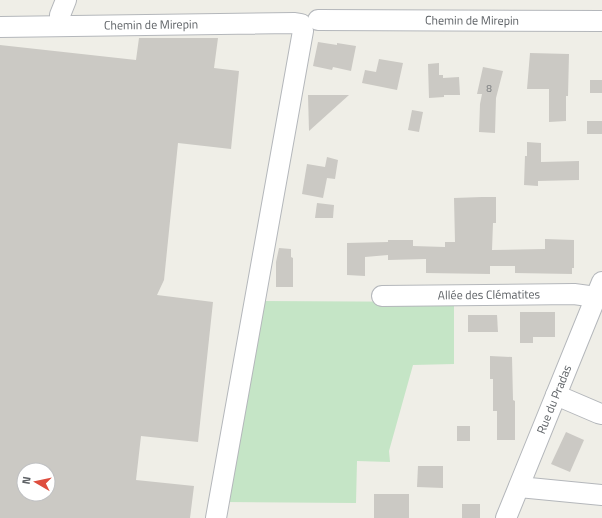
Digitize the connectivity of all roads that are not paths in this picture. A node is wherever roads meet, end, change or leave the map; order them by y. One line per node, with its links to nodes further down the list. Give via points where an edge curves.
1 (66, 0): 4 (street, via 60,15)
2 (602, 21): 3 (street, Chemin de Mirepin)
3 (310, 22): 4 (street, Chemin de Mirepin); 12 (street, via 303,31)
4 (60, 26): 5 (street, Chemin de Mirepin)
5 (0, 27)
6 (599, 289): 7 (street, Allée des Clématites, via 574,294); 8 (street, Rue du Pradas)
7 (382, 296)
8 (556, 395): 9 (street); 10 (street, Rue du Pradas)
9 (602, 414)
10 (519, 487): 11 (street); 13 (street, Rue du Pradas)
11 (602, 495)
12 (216, 518)
13 (506, 518)

